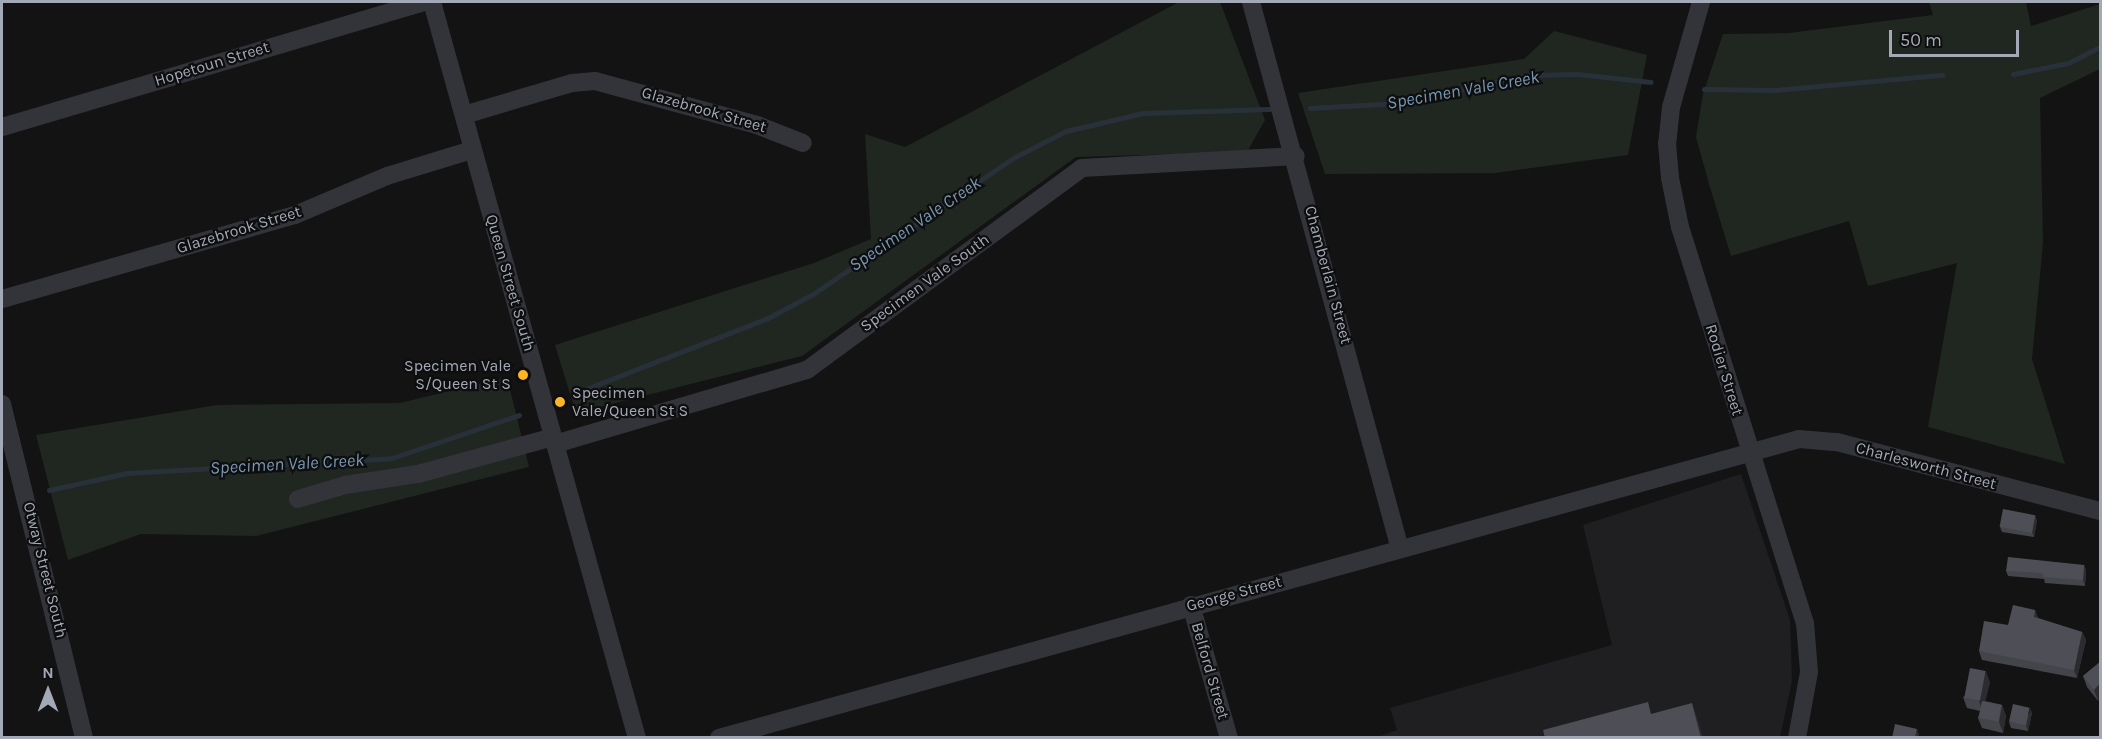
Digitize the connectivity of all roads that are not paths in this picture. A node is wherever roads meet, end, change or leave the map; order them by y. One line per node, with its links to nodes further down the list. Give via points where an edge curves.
1 (423, 2): 6 (street, Hopetoun Street)
2 (432, 2): 5 (street, Queen Street South)
3 (1251, 2): 9 (street, Chamberlain Street)
4 (1701, 2): 13 (street, Rodier Street, via 1670,115 1670,178 1680,227)
5 (464, 115): 7 (street, Glazebrook Street, via 572,83 595,81 757,125); 8 (street, Queen Street South)
6 (2, 127)
7 (803, 143)
8 (472, 150): 10 (street, Glazebrook Street, via 387,176 295,215); 12 (street, Queen Street South)
9 (1296, 156): 12 (street, Specimen Vale South, via 1082,168 807,370); 16 (street, Chamberlain Street)
10 (2, 299)
11 (2, 404): 18 (street, Otway Street South)
12 (554, 441): 14 (street, Specimen Vale South, via 418,474 345,485); 19 (street, Queen Street South)
13 (1750, 453): 15 (street, Charlesworth Street, via 1799,440 1837,442); 16 (street, George Street); 22 (street, Rodier Street, via 1808,639 1807,692)
14 (298, 499)
15 (2100, 511)
16 (1400, 549): 17 (street, George Street)
17 (1191, 605): 20 (street, George Street); 21 (street, Belford Street)
18 (84, 738)
19 (637, 738)
20 (719, 738)
21 (1229, 738)
22 (1797, 738)

